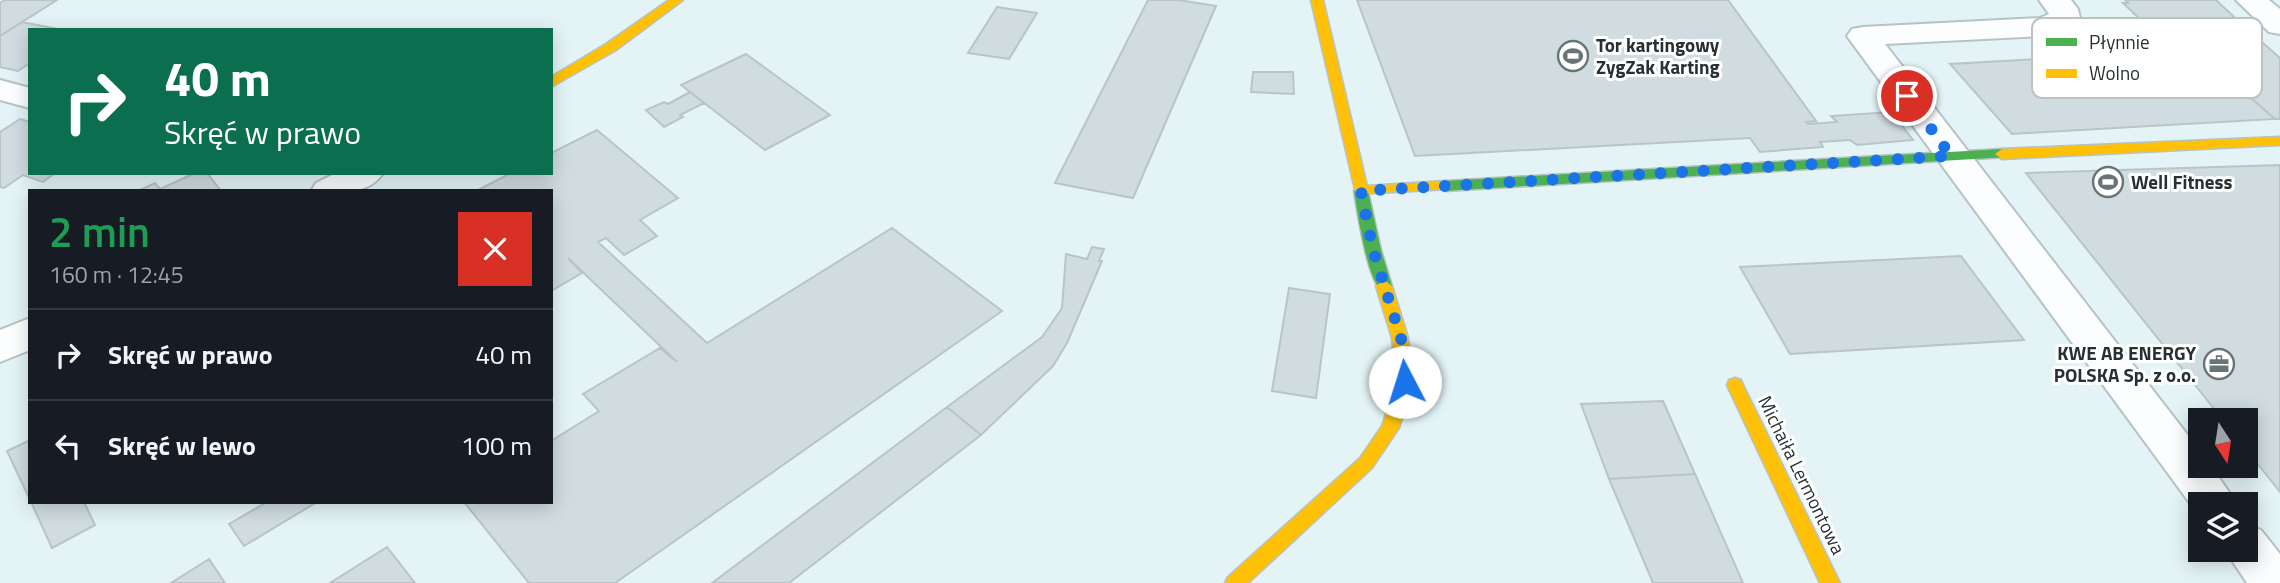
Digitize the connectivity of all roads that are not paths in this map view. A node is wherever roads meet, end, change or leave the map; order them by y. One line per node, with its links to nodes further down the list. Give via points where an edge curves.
1 (677, 0): 8 (street)
2 (1317, 0): 15 (street)
3 (2054, 0): 5 (street)
4 (2251, 0): 6 (street)
5 (2065, 18)
6 (2280, 25)
7 (2032, 28): 12 (street, via 1863,36)
8 (553, 82)
9 (0, 90): 10 (street)
10 (28, 97)
11 (2280, 141): 12 (street)
12 (1951, 156): 15 (street); 19 (street)
13 (318, 175): 14 (street)
14 (347, 182)
15 (1361, 191): 21 (street, via 1373,250 1401,338 1405,382 1390,428 1366,463)
16 (28, 334): 17 (street)
17 (0, 347)
18 (1735, 385): 22 (street, Michaiła Lermontowa)
19 (2206, 492)
20 (2258, 561): 23 (street)
21 (1235, 583)
22 (1830, 583)
23 (2274, 583)

